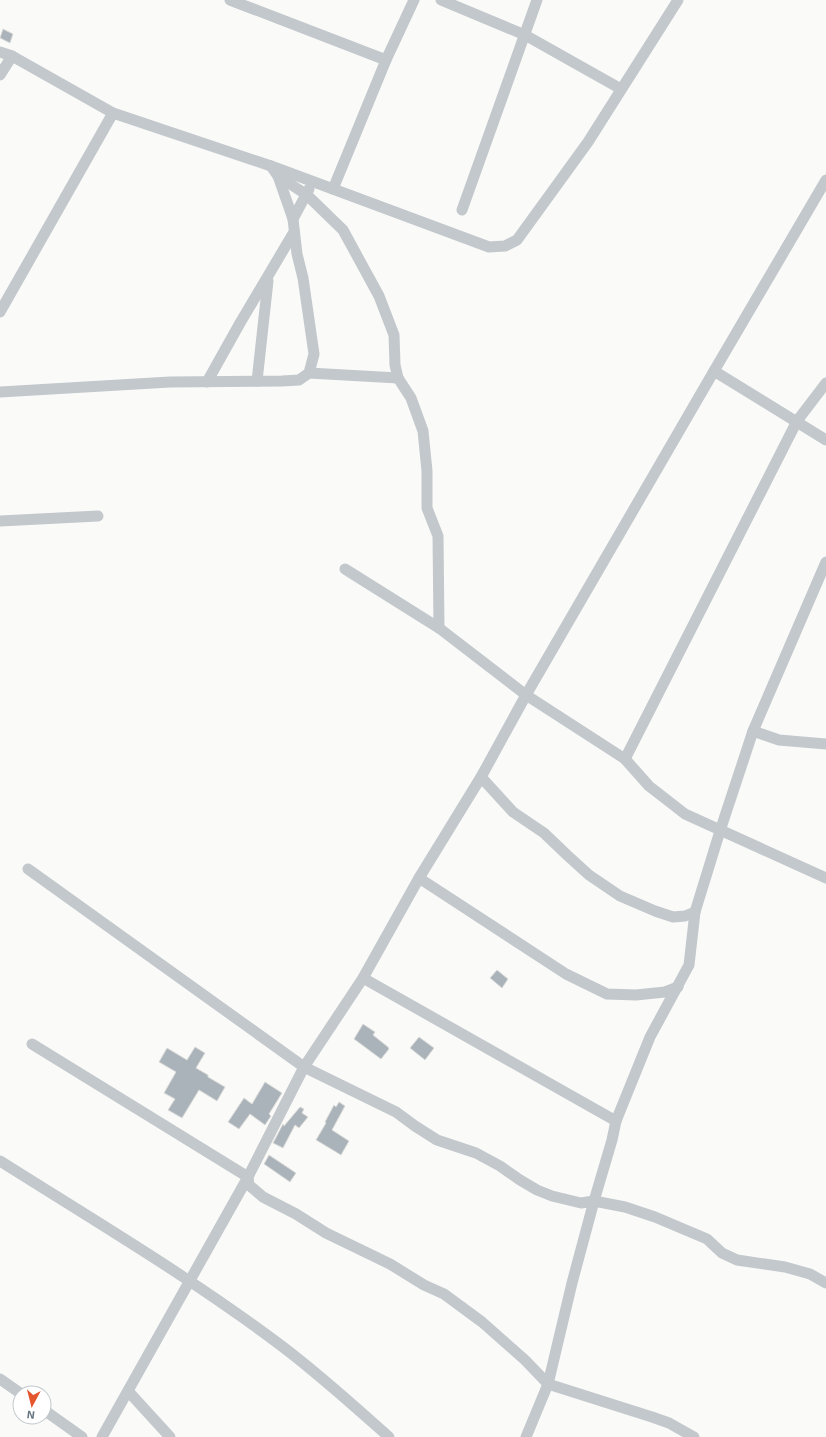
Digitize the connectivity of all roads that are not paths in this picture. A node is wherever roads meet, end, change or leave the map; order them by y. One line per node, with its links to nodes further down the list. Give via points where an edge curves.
1 (230, 0): 9 (street)
2 (414, 0): 9 (street)
3 (441, 0): 6 (street)
4 (537, 0): 6 (street)
5 (678, 0): 11 (street)
6 (525, 35): 11 (street); 19 (street)
7 (0, 52): 8 (street)
8 (12, 56): 10 (street); 12 (street)
9 (386, 60): 17 (street)
10 (0, 75)
11 (621, 90): 17 (street, via 534,218 517,240 504,246 489,247)
12 (113, 113): 13 (street); 23 (street)
13 (272, 166): 14 (street); 16 (street)
14 (278, 176): 18 (street); 20 (street)
15 (826, 180): 24 (street)
16 (313, 182): 17 (street); 18 (street)
17 (333, 189)
18 (307, 195): 20 (street); 26 (street, via 343,230 379,296 394,335)
19 (462, 210)
20 (293, 219): 21 (street)
21 (294, 232): 22 (street); 25 (street, via 314,354)
22 (268, 276): 27 (street); 28 (street)
23 (0, 312)
24 (714, 371): 31 (street); 38 (street)
25 (309, 373): 26 (street); 28 (street, via 299,380)
26 (398, 378): 37 (street, via 411,398 423,431 426,508 438,536)
27 (207, 382): 28 (street); 30 (street)
28 (257, 382)
29 (826, 383): 31 (street)
30 (0, 392)
31 (797, 421): 32 (street); 41 (street)
32 (826, 440)
33 (98, 516): 34 (street)
34 (0, 521)
35 (826, 562): 39 (street)
36 (345, 569): 37 (street)
37 (439, 628): 38 (street)
38 (526, 695): 41 (street); 42 (street)
39 (753, 731): 40 (street, via 778,740); 43 (street)
40 (826, 744)
41 (625, 759): 43 (street, via 649,786 685,814)
42 (481, 777): 45 (street); 47 (street, via 513,812 544,833 589,875 620,896 673,916 685,916)
43 (720, 831): 46 (street); 47 (street)
44 (28, 869): 51 (street)
45 (419, 878): 48 (street); 49 (street, via 566,974 607,994 636,995 665,992)
46 (826, 878)
47 (695, 912): 49 (street, via 689,965)
48 (363, 978): 51 (street); 52 (street)
49 (678, 987): 52 (street, via 650,1037)
50 (32, 1044): 54 (street)
51 (304, 1067): 54 (street); 55 (street, via 396,1112 437,1140 476,1152 537,1190 581,1203)
52 (616, 1121): 55 (street)
53 (0, 1161): 56 (street)
54 (248, 1178): 56 (street); 59 (street, via 249,1185 263,1197 444,1294 482,1322)
55 (594, 1201): 57 (street, via 625,1207 654,1217 707,1239 722,1253 737,1260 785,1267 810,1274); 59 (street)
56 (190, 1281): 61 (street); 66 (street, via 282,1347)
57 (826, 1283)
58 (0, 1379): 60 (street)
59 (548, 1384): 67 (street); 68 (street, via 669,1423)
60 (12, 1387)
61 (128, 1391): 64 (street); 65 (street)
62 (52, 1416): 63 (street)
63 (82, 1437)
64 (102, 1437)
65 (170, 1437)
66 (389, 1437)
67 (526, 1437)
68 (694, 1437)

